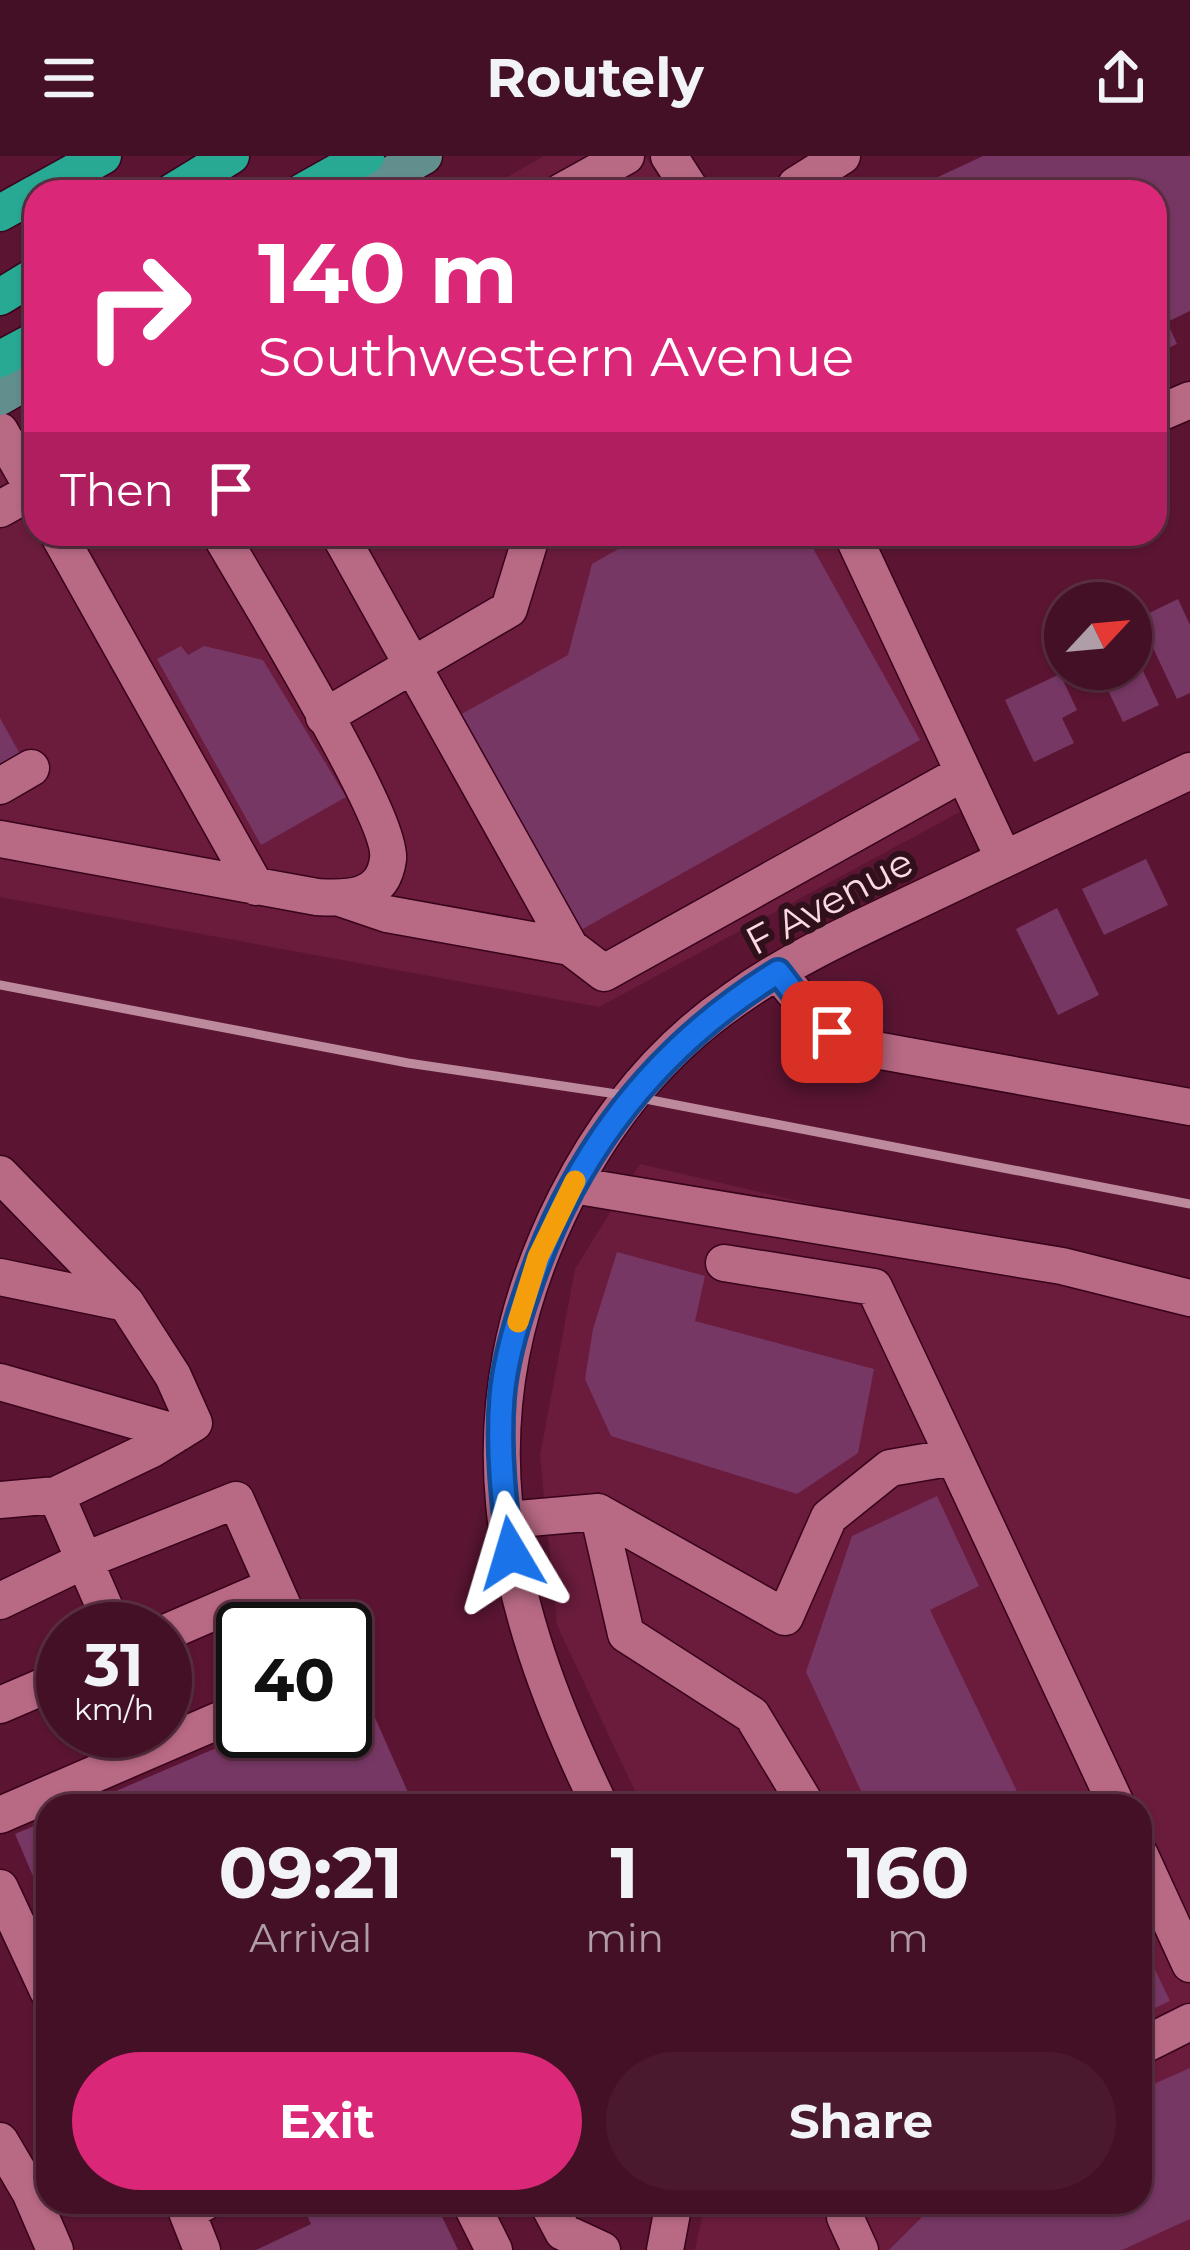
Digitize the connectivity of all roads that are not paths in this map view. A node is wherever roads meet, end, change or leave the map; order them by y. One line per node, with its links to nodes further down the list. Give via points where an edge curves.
1 (103, 156): 8 (highway)
2 (231, 156): 9 (highway)
3 (366, 156): 10 (highway)
4 (424, 156): 11 (main road)
5 (626, 156): 12 (street)
6 (842, 156): 7 (street)
7 (793, 178)
8 (60, 180)
9 (192, 180)
10 (323, 180)
11 (383, 180)
12 (583, 180)
13 (0, 430): 14 (street)
14 (24, 472)
15 (65, 546): 26 (street)
16 (227, 546): 21 (street)
17 (346, 546): 20 (street)
18 (528, 546): 20 (street, via 509,609)
19 (858, 546): 23 (street)
20 (414, 665): 21 (street); 28 (street)
21 (324, 717): 27 (street, via 388,856 370,891)
22 (1190, 771): 25 (street, F Avenue)
23 (963, 773): 25 (street); 28 (street, via 604,973)
24 (0, 839): 26 (street)
25 (1004, 859): 29 (street, F Avenue)
26 (256, 886): 27 (street)
27 (340, 898): 28 (street)
28 (570, 947)
29 (778, 972): 30 (street, via 807,1010 859,1047); 32 (street, F Avenue, via 671,1052 609,1124)
30 (1190, 1107)
31 (0, 1174): 36 (street)
32 (573, 1185): 35 (street, via 1062,1266); 43 (street, F Avenue, via 538,1257 511,1346 502,1395)
33 (724, 1263): 39 (street, via 874,1287)
34 (0, 1276): 36 (street)
35 (1190, 1298)
36 (126, 1304): 38 (street, via 194,1423)
37 (0, 1382): 38 (street)
38 (178, 1433): 40 (street)
39 (954, 1456): 42 (street, via 890,1468 829,1517 785,1617); 56 (street)
40 (56, 1496): 41 (street); 44 (street)
41 (0, 1500)
42 (598, 1512): 43 (street); 55 (street, via 626,1634 752,1715)
43 (506, 1520): 54 (street, F Avenue, via 532,1643)
44 (83, 1561): 45 (street, via 236,1500); 46 (street); 47 (street)
45 (274, 1586): 48 (street); 49 (street)
46 (0, 1601)
47 (102, 1602)
48 (281, 1602)
49 (192, 1622)
50 (36, 1690): 51 (street)
51 (0, 1705)
52 (119, 1758): 53 (street)
53 (44, 1794)
54 (595, 1794)
55 (800, 1794)
56 (1112, 1794)
57 (36, 1798): 58 (street)
58 (0, 1815)
59 (1152, 1881): 61 (street)
60 (0, 1888): 62 (street)
61 (1190, 1964)
62 (36, 1965)
63 (1190, 2022): 64 (street)
64 (1152, 2041)
65 (0, 2141): 66 (street)
66 (36, 2184)
67 (46, 2214): 73 (street)
68 (188, 2214): 74 (street)
69 (476, 2214): 75 (street)
70 (553, 2214): 76 (street, via 563,2232)
71 (672, 2214): 77 (street)
72 (846, 2214): 78 (street)
73 (55, 2250)
74 (202, 2250)
75 (494, 2250)
76 (602, 2250)
77 (665, 2250)
78 (860, 2250)

